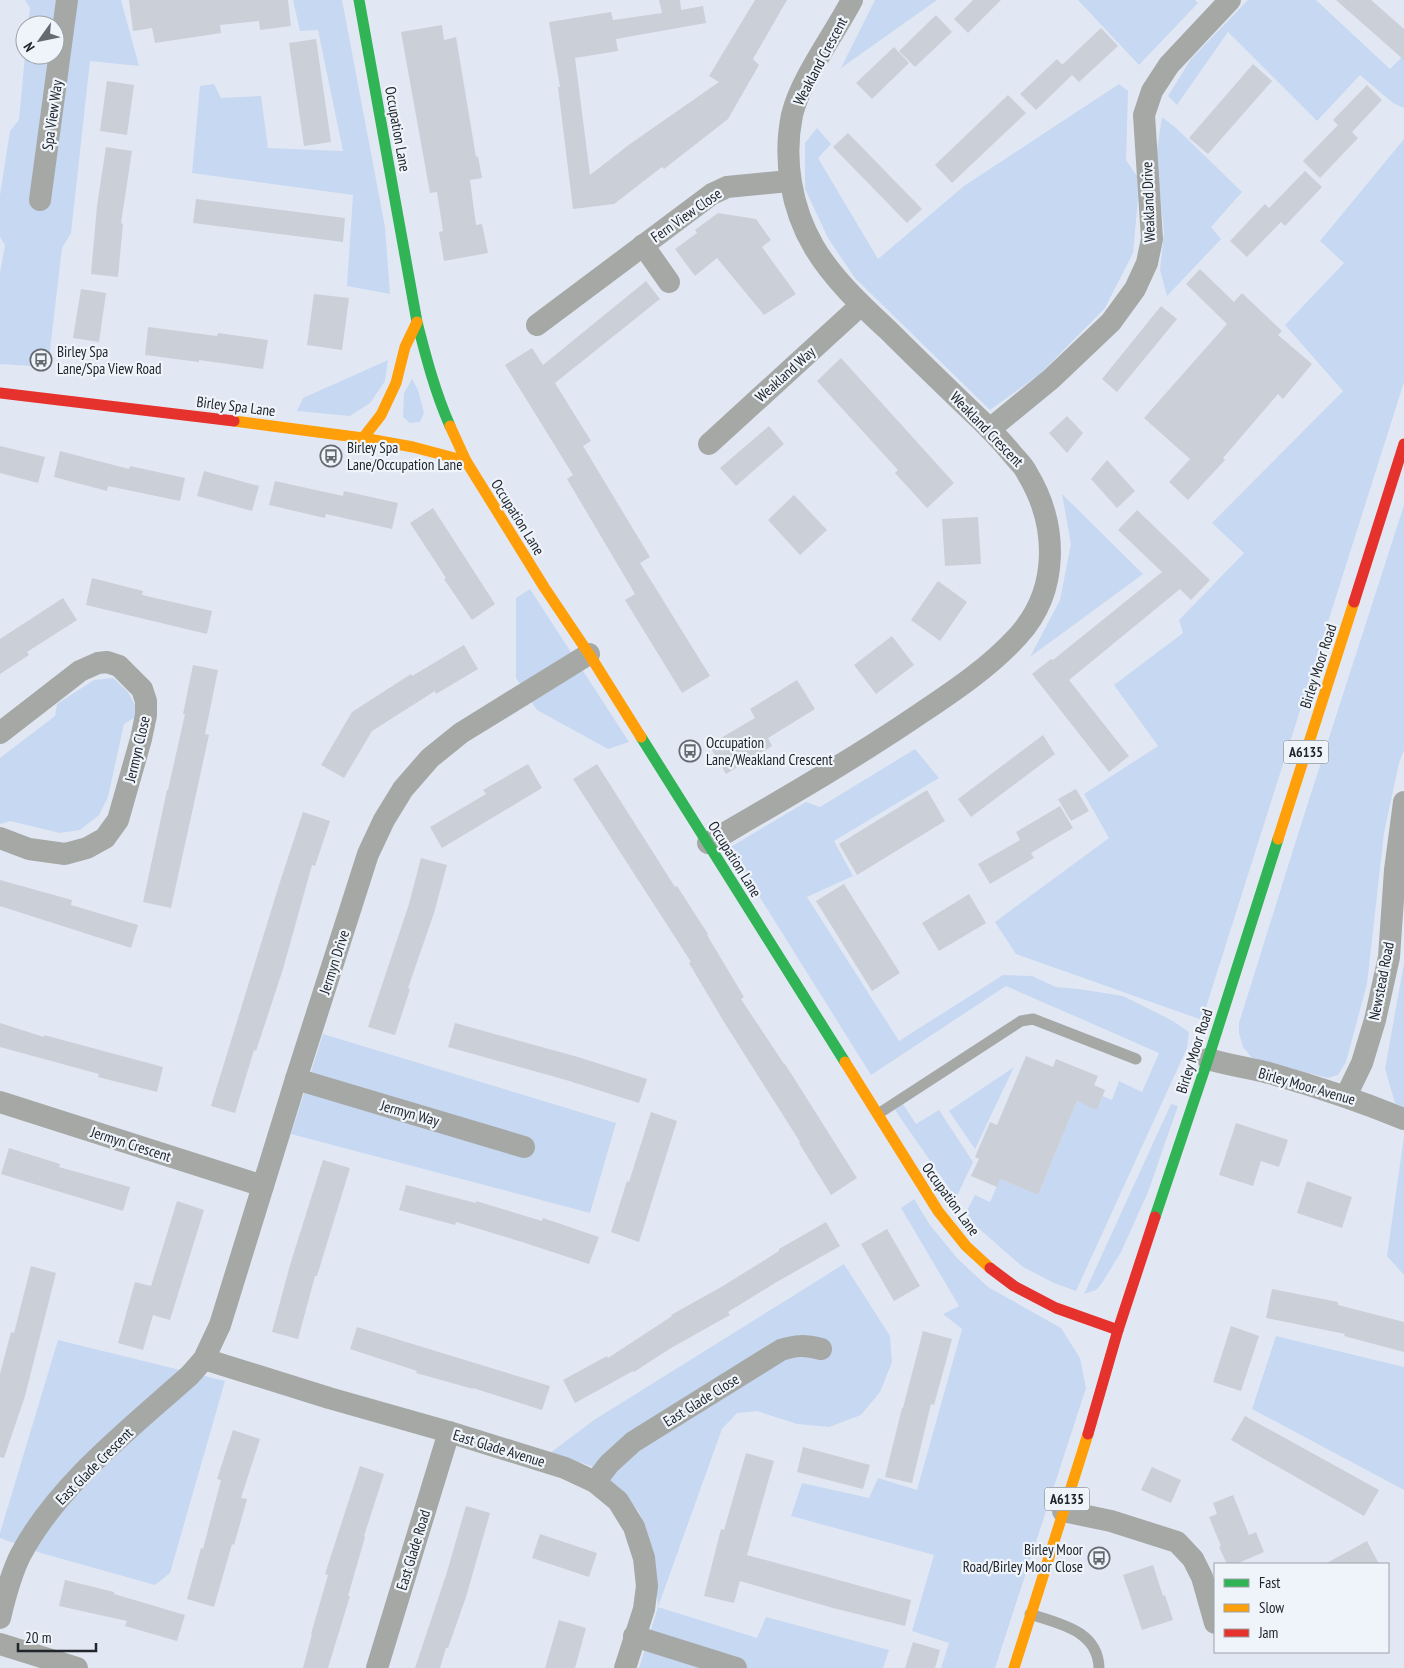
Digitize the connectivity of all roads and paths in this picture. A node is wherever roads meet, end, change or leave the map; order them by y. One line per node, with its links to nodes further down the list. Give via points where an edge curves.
1 (67, 0): 6 (street, Spa View Way)
2 (359, 0): 10 (street, Occupation Lane)
3 (852, 0): 5 (street, Weakland Crescent, via 799,94 792,116)
4 (1230, 0): 13 (street, Weakland Drive, via 1170,65 1152,91 1144,115 1152,239 1147,263 1135,289 1111,322 1051,379)
5 (789, 180): 7 (street, Fern View Close, via 727,187 712,194); 9 (street, Weakland Crescent, via 813,246)
6 (40, 200)
7 (643, 245): 8 (street, Fern View Close); 11 (street, Fern View Close)
8 (669, 282)
9 (861, 305): 13 (street, Weakland Crescent); 15 (street, Weakland Way)
10 (417, 322): 14 (street, via 404,347 396,383 381,415); 17 (street, Occupation Lane, via 442,408)
11 (537, 325)
12 (0, 393): 14 (street, Birley Spa Lane)
13 (990, 429): 22 (street, Weakland Crescent, via 1026,470 1049,528 1046,587 1037,611 1018,636 992,661 948,695)
14 (364, 438): 17 (street, Birley Spa Lane)
15 (708, 444)
16 (1404, 444): 24 (street, Birley Moor Road / A6135)
17 (466, 461): 18 (street, Occupation Lane)
18 (589, 654): 22 (street, Occupation Lane); 25 (street, Jermyn Drive, via 461,733 430,758 403,789 368,854)
19 (0, 733): 21 (street, Jermyn Close, via 80,671 98,663 119,666 142,689 146,701 141,739 118,820 105,838 87,848 65,854 29,849)
20 (1404, 802): 26 (street, Newstead Road, via 1389,957 1375,1020)
21 (0, 838)
22 (708, 843): 28 (street, Occupation Lane)
23 (1136, 1059): 28 (lane, via 1033,1019 1021,1021)
24 (1208, 1059): 26 (street, Birley Moor Avenue); 32 (street, Birley Moor Road / A6135)
25 (296, 1079): 30 (street, Jermyn Way); 31 (street, Jermyn Drive)
26 (1346, 1096): 29 (street, Birley Moor Avenue)
27 (0, 1102): 31 (street, Jermyn Crescent)
28 (877, 1115): 32 (street, Occupation Lane, via 938,1211 966,1246 988,1266 1014,1286 1056,1308)
29 (1404, 1119)
30 (524, 1147)
31 (263, 1186): 34 (street, Jermyn Drive, via 220,1325)
32 (1118, 1330): 37 (street, Birley Moor Road / A6135)
33 (821, 1349): 36 (street, East Glade Close, via 794,1345 781,1350 633,1442)
34 (204, 1359): 35 (street, East Glade Avenue); 39 (street, East Glade Crescent, via 77,1478 46,1515 20,1556)
35 (449, 1432): 36 (street, East Glade Avenue, via 565,1468); 44 (street, East Glade Road)
36 (595, 1482): 41 (street, East Glade Avenue, via 618,1501 634,1527 644,1558 647,1586 644,1609)
37 (1063, 1511): 38 (street, Birley Moor Road / A6135); 40 (street, via 1111,1521 1177,1542 1193,1559 1202,1577)
38 (1030, 1614): 47 (street, Birley Moor Road / A6135); 48 (lane, via 1077,1631 1090,1640)
39 (0, 1618)
40 (1214, 1619)
41 (634, 1636): 45 (street, East Glade Avenue); 46 (street)
42 (0, 1644): 43 (street)
43 (77, 1668)
44 (377, 1668)
45 (625, 1668)
46 (736, 1668)
47 (1014, 1668)
48 (1099, 1668)

